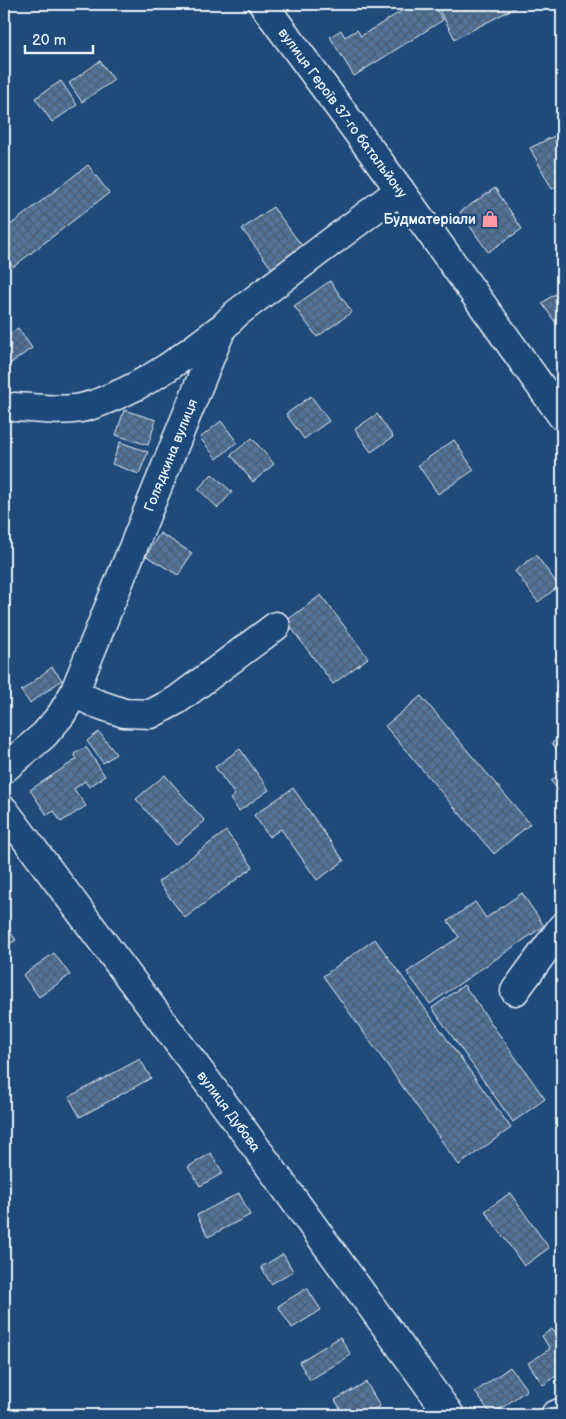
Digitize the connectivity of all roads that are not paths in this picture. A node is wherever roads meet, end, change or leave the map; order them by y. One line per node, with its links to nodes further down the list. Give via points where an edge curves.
1 (263, 4): 2 (street, вулиця Героїв 37-го батальйону)
2 (400, 190): 3 (street, Голядкина вулиця, via 237,313); 5 (street, вулиця Героїв 37-го батальйону)
3 (222, 328): 4 (street, via 163,371 131,390 100,402 81,408 52,410); 7 (street, Голядкина вулиця)
4 (16, 407)
5 (562, 416)
6 (276, 626): 7 (street, via 177,700 151,714 124,713)
7 (74, 692): 8 (street, Голядкина вулиця, via 44,735)
8 (4, 769)
9 (4, 810): 13 (street, вулиця Дубова, via 233,1116)
10 (562, 927): 11 (street)
11 (515, 991)
12 (562, 1412): 14 (street)
13 (450, 1415)
14 (555, 1415)

